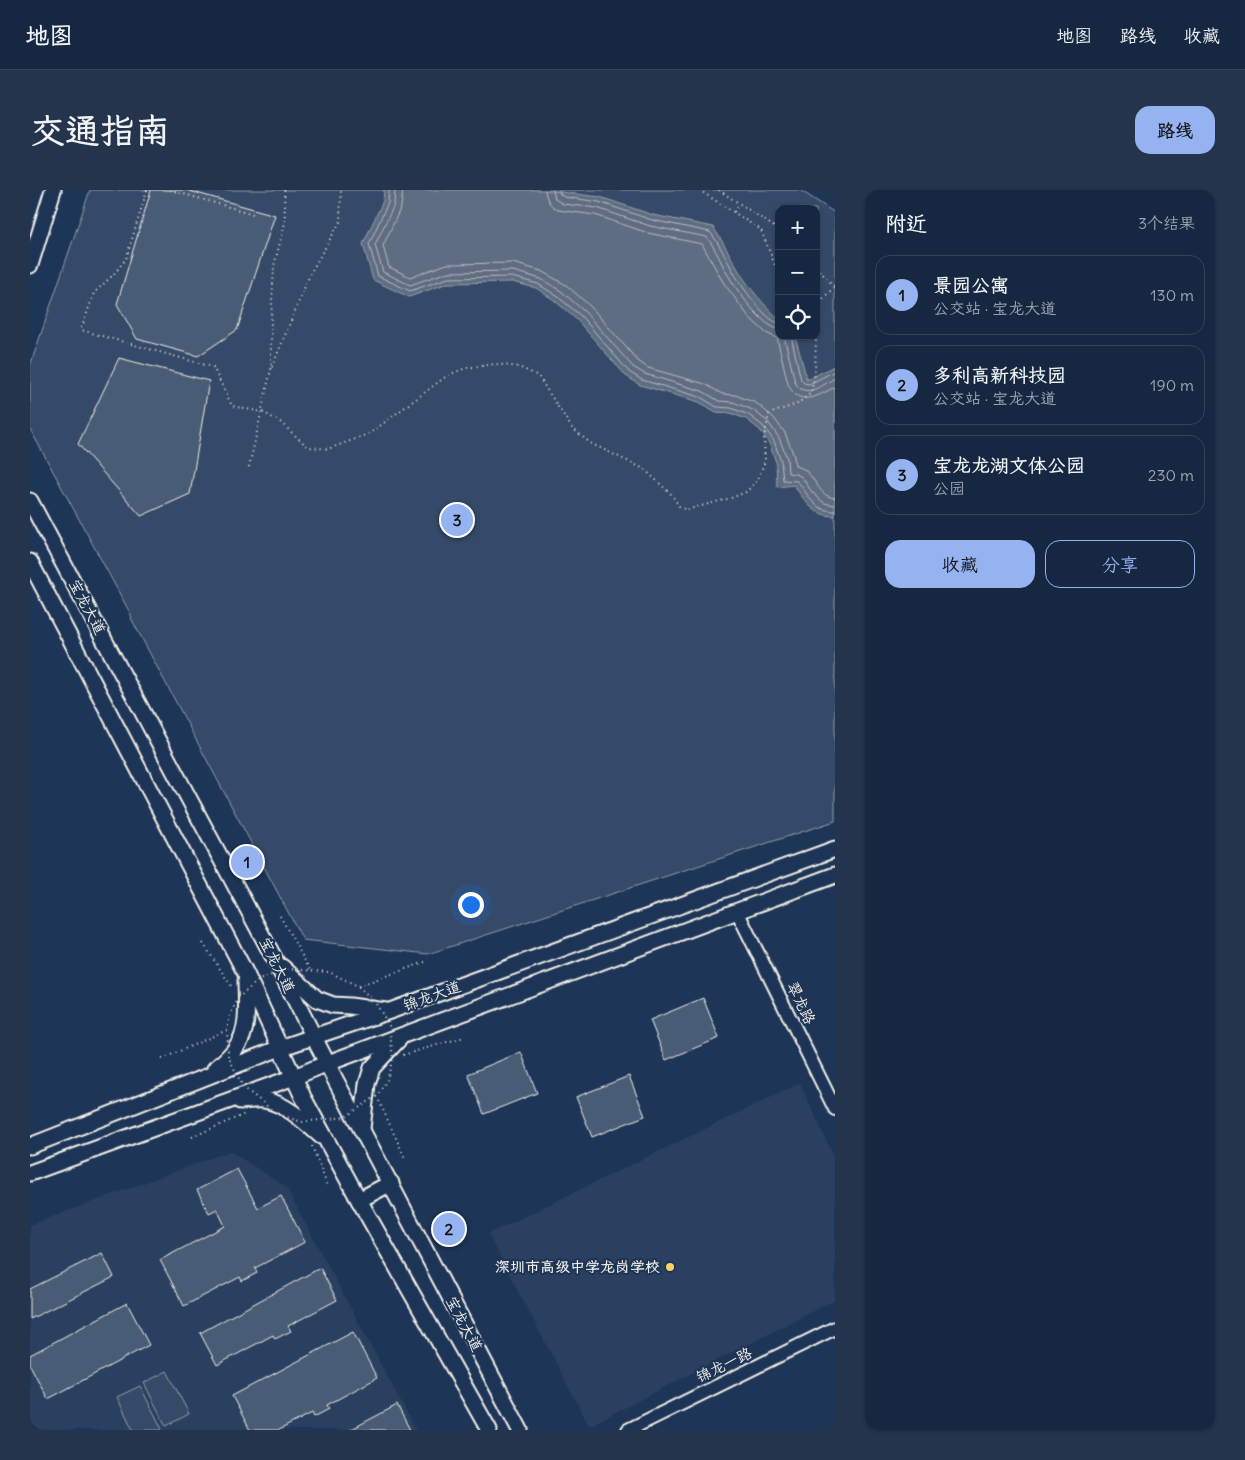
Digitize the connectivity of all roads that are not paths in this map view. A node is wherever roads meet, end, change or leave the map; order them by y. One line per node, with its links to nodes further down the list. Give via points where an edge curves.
1 (53, 190): 2 (main road)
2 (30, 265)
3 (30, 501): 8 (main road, 宝龙大道)
4 (30, 562): 9 (main road, 宝龙大道)
5 (835, 849): 10 (main road, 锦龙大道)
6 (834, 880): 7 (main road, 锦龙大道)
7 (737, 911): 11 (main road, 锦龙大道); 18 (street, 翠龙路)
8 (274, 958): 10 (main road, via 318,998 333,1005); 12 (main road, 宝龙大道)
9 (246, 974): 13 (main road, 宝龙大道); 15 (main road, via 244,1032 238,1046)
10 (390, 1011): 12 (main road, 锦龙大道)
11 (402, 1035): 14 (main road, 锦龙大道); 19 (main road, via 372,1068)
12 (313, 1036): 13 (main road, 锦龙大道); 14 (main road, 宝龙大道)
13 (280, 1048): 15 (main road, 锦龙大道); 16 (main road, 宝龙大道)
14 (328, 1062): 16 (main road, 锦龙大道); 19 (main road, 宝龙大道)
15 (206, 1076): 21 (main road, 锦龙大道)
16 (294, 1077): 17 (main road, 锦龙大道); 20 (main road, 宝龙大道)
17 (223, 1102): 20 (main road, via 264,1100 277,1104); 22 (main road, 锦龙大道)
18 (835, 1109)
19 (362, 1130): 23 (main road, 宝龙大道)
20 (328, 1142): 24 (main road, 宝龙大道)
21 (30, 1146)
22 (30, 1173)
23 (391, 1183): 24 (main road); 27 (main road, 宝龙大道)
24 (359, 1200): 26 (main road, 宝龙大道)
25 (835, 1328): 28 (street, 锦龙一路)
26 (489, 1430)
27 (520, 1430)
28 (628, 1430)

